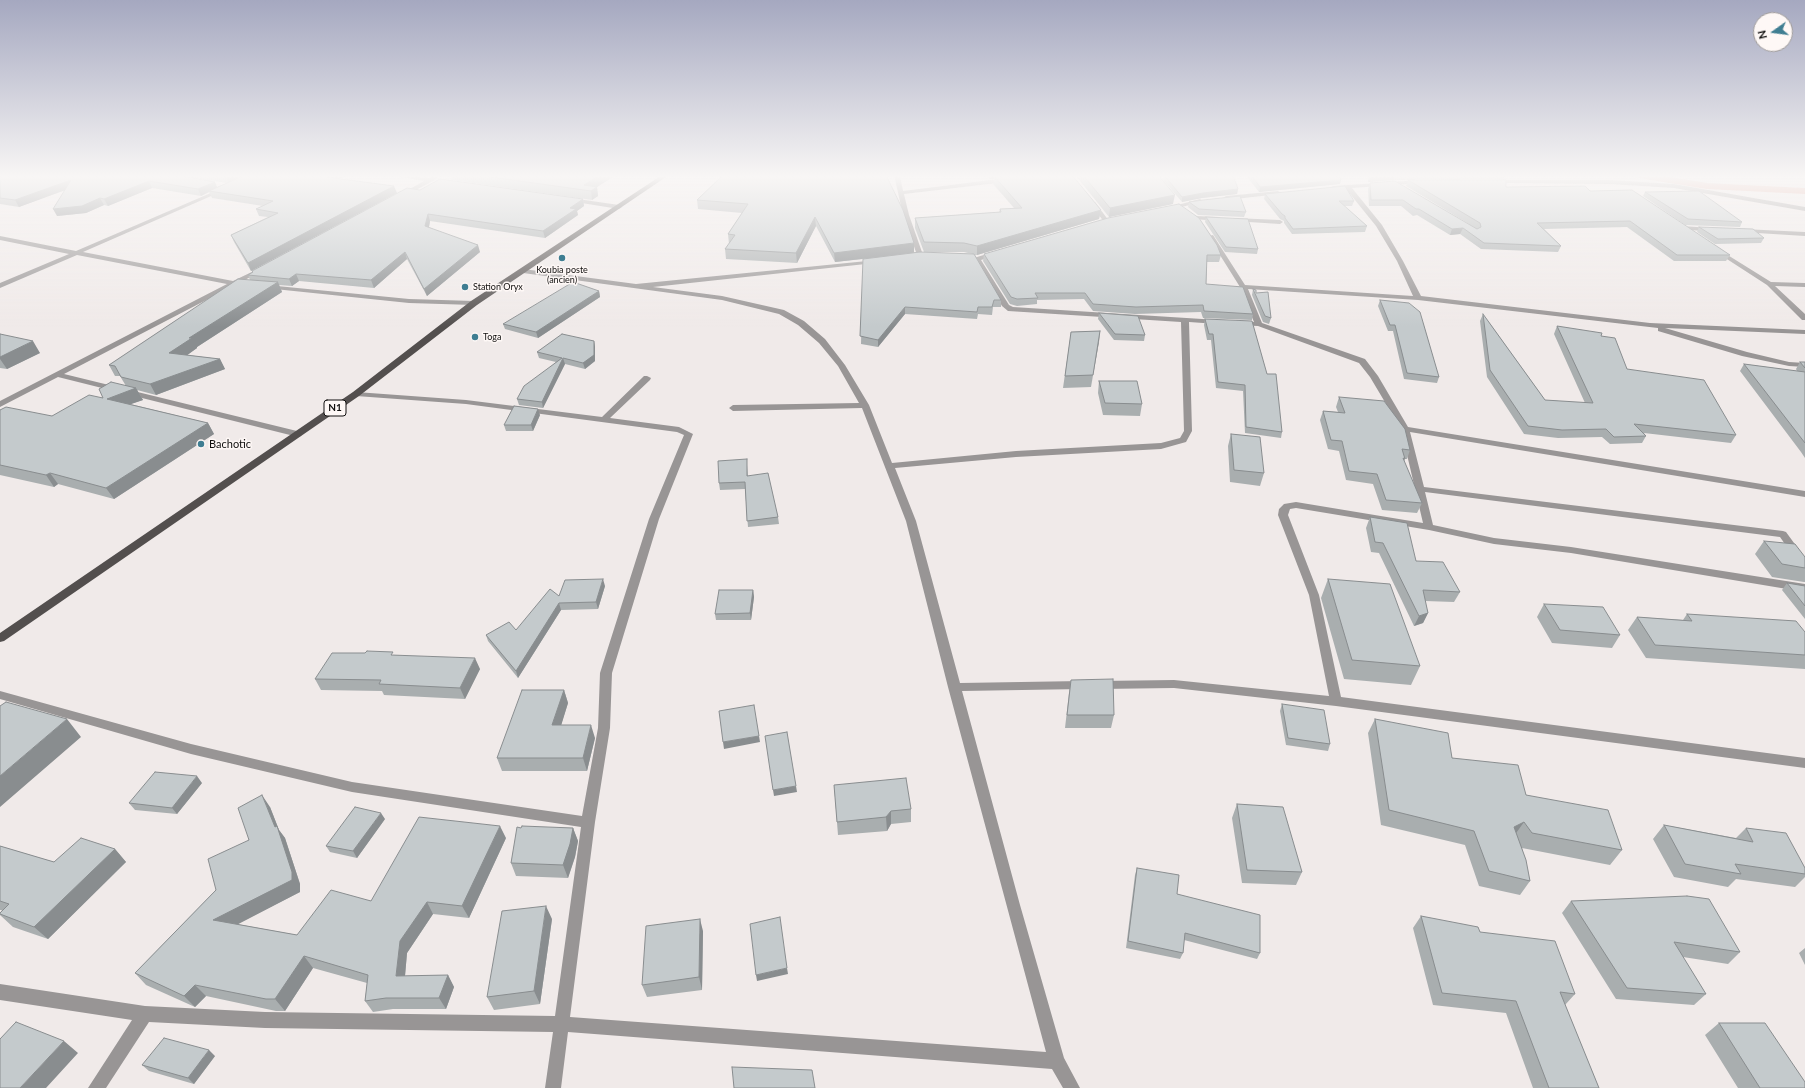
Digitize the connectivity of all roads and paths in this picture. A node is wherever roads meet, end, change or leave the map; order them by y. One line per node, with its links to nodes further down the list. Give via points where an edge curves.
1 (141, 226): 15 (street)
2 (590, 226): 23 (main road, N1)
3 (910, 226): 16 (street)
4 (1204, 226): 31 (street)
5 (1379, 226): 32 (street)
6 (1679, 226): 7 (street)
7 (1682, 228): 8 (street); 11 (street)
8 (1720, 230)
9 (1736, 231): 10 (street)
10 (1805, 234)
11 (1695, 237)
12 (0, 238): 15 (street)
13 (1708, 245): 25 (street)
14 (1007, 250): 20 (street)
15 (78, 253): 24 (street); 27 (street)
16 (920, 255): 17 (street); 18 (street)
17 (927, 255)
18 (912, 256)
19 (957, 256): 20 (street)
20 (977, 259): 35 (street, via 1006,306 1011,309)
21 (881, 260): 30 (street)
22 (269, 266): 24 (street)
23 (523, 270): 30 (street); 33 (main road, N1)
24 (234, 284): 28 (street); 40 (street)
25 (1769, 284): 26 (street); 34 (street)
26 (1805, 285)
27 (0, 286)
28 (250, 286)
29 (257, 286): 33 (street, via 409,301)
30 (638, 286): 44 (street, via 758,305 801,322 822,341)
31 (1243, 287): 32 (street); 36 (street)
32 (1418, 298): 37 (street)
33 (474, 303): 42 (main road, N1)
34 (1805, 318)
35 (1185, 321): 36 (street); 49 (street, via 1188,431 1184,440 1161,446 1016,454)
36 (1259, 324): 47 (street, via 1362,361 1374,376)
37 (1650, 325): 38 (street); 39 (street, via 1745,354)
38 (1805, 332)
39 (1805, 365)
40 (58, 375): 43 (street); 48 (street)
41 (647, 378): 46 (street)
42 (356, 394): 46 (street, via 466,402); 48 (main road, N1)
43 (0, 404)
44 (865, 404): 45 (street); 49 (street)
45 (733, 408)
46 (603, 421): 60 (street, via 679,430 688,434 654,519 606,673 604,728)
47 (1405, 429): 50 (street); 51 (street)
48 (298, 434): 55 (main road, N1)
49 (889, 466): 56 (street, via 911,521)
50 (1420, 489): 52 (street); 53 (street, via 1783,534)
51 (1805, 494)
52 (1430, 528): 54 (street, via 1494,541 1571,550); 58 (street, via 1296,505 1284,509 1283,514 1314,595)
53 (1804, 562)
54 (1805, 588)
55 (0, 638)
56 (954, 687): 58 (street, via 1174,684); 64 (street)
57 (0, 695): 60 (street, via 192,749 352,787)
58 (1336, 700): 59 (street)
59 (1805, 763)
60 (588, 822): 63 (street)
61 (0, 992): 62 (street)
62 (145, 1014): 63 (street, via 264,1020); 65 (street)
63 (562, 1024): 64 (street); 66 (street)
64 (1057, 1061): 67 (street)
65 (96, 1088)
66 (553, 1088)
67 (1072, 1088)

